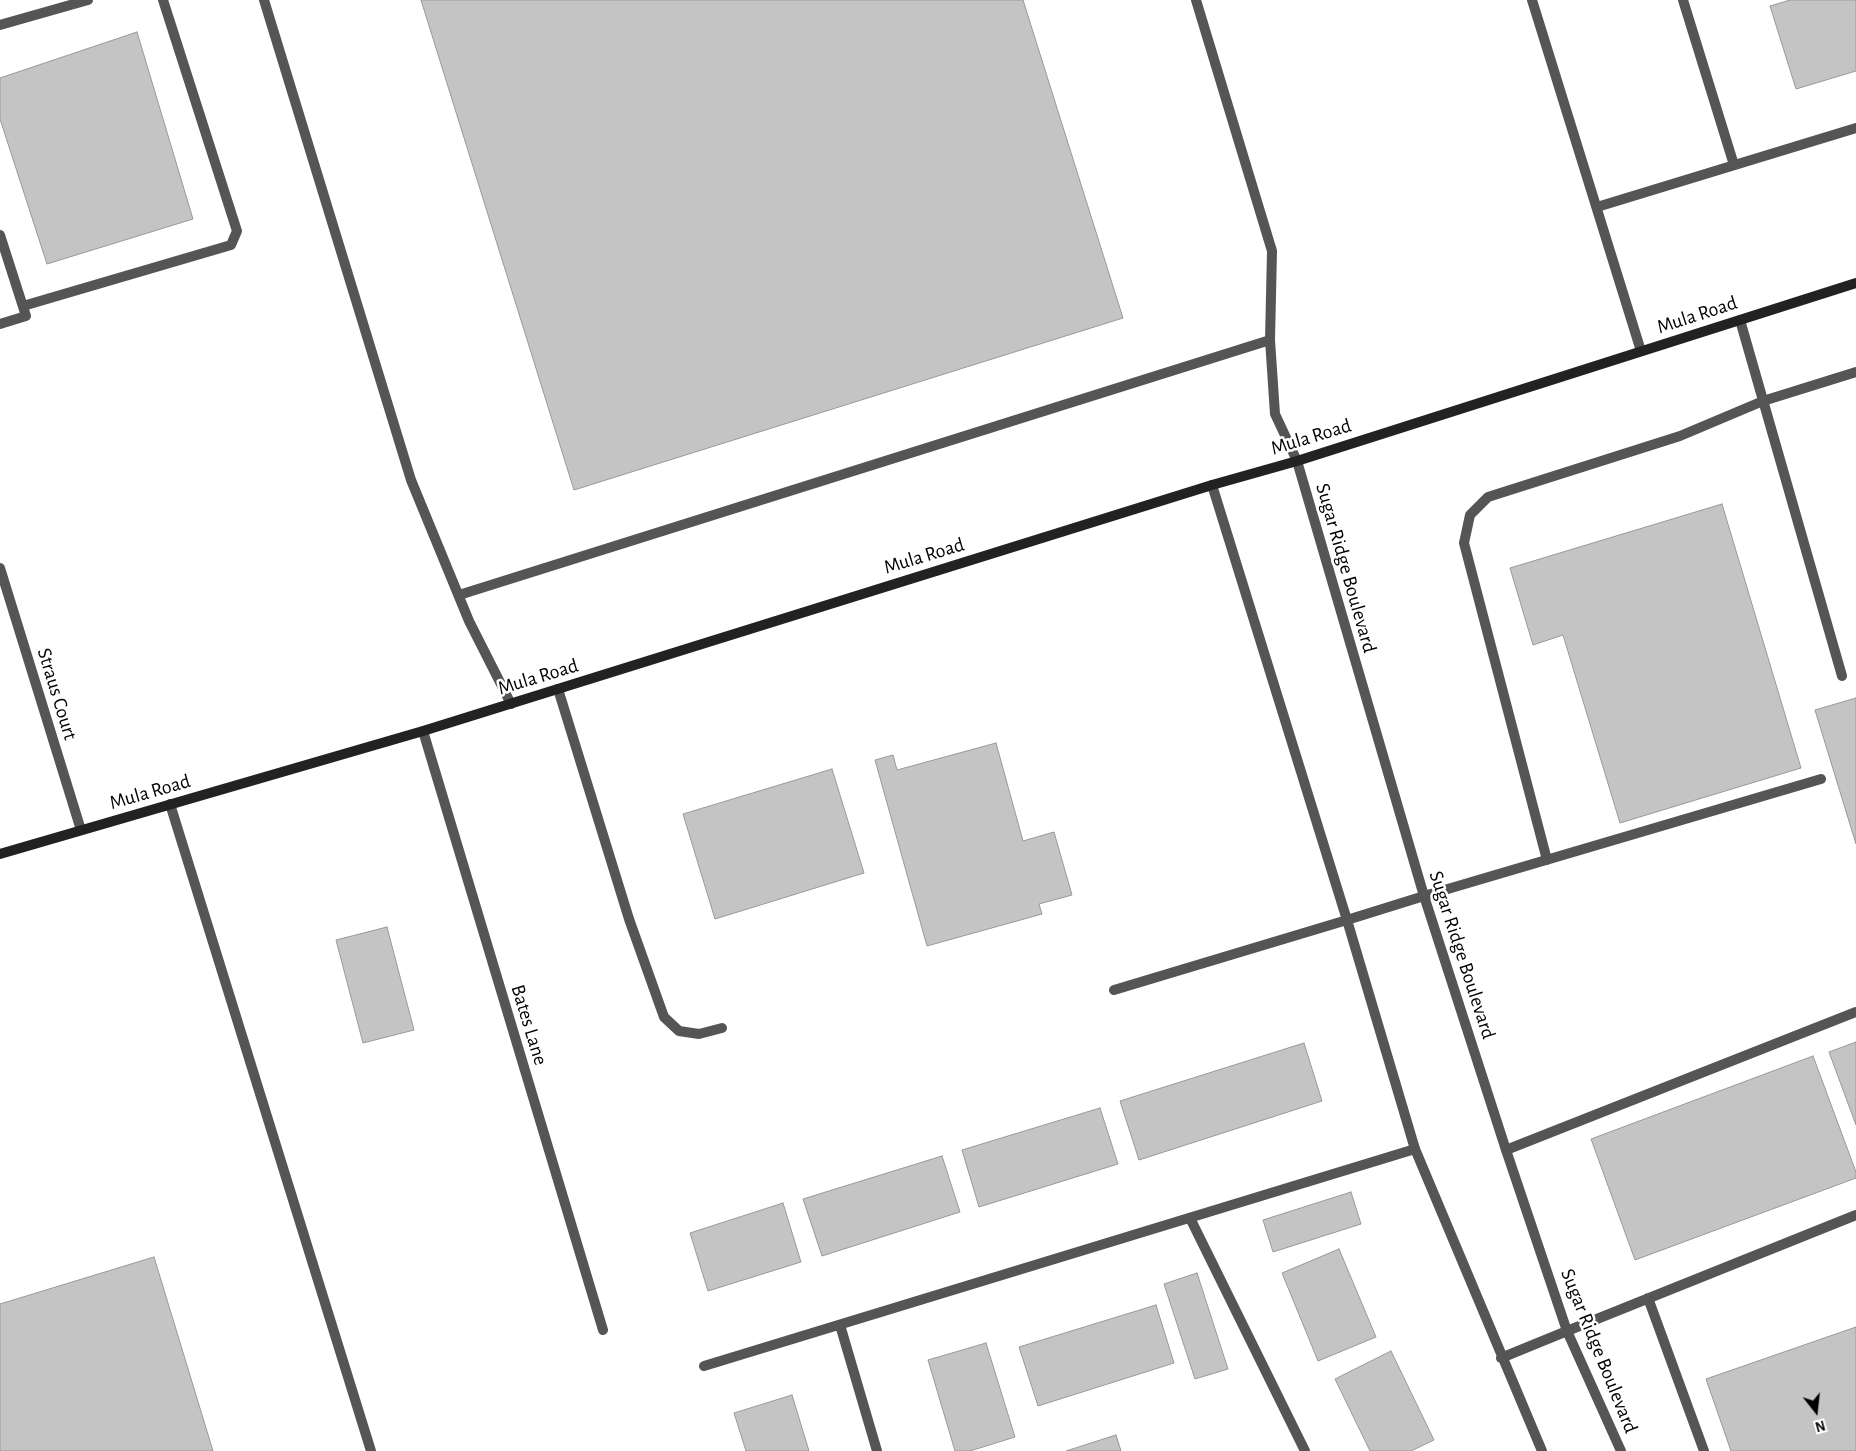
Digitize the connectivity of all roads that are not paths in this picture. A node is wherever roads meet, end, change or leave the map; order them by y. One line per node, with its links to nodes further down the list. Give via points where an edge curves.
1 (88, 0): 7 (street)
2 (163, 0): 13 (street, via 237,231 231,245)
3 (264, 0): 23 (street, via 412,480)
4 (1196, 0): 16 (street, Sugar Ridge Boulevard, via 1272,251)
5 (1532, 0): 10 (street)
6 (1683, 0): 9 (street)
7 (0, 25)
8 (1856, 128): 9 (street)
9 (1734, 165): 10 (street)
10 (1597, 208): 17 (street)
11 (0, 235): 13 (street)
12 (1856, 282): 14 (street, Mula Road)
13 (23, 306): 15 (street, via 26,316)
14 (1740, 320): 17 (street, Mula Road); 19 (street)
15 (0, 324)
16 (1270, 340): 20 (street, Sugar Ridge Boulevard, via 1275,414); 23 (street)
17 (1641, 351): 20 (street, Mula Road)
18 (1856, 372): 19 (street)
19 (1763, 401): 24 (street); 32 (street, via 1680,436 1488,497 1470,515 1464,543)
20 (1297, 461): 21 (street, Mula Road); 33 (street, Sugar Ridge Boulevard)
21 (1212, 485): 25 (street, Mula Road); 34 (street)
22 (0, 568): 30 (street, Straus Court)
23 (459, 595): 26 (street)
24 (1842, 676)
25 (558, 689): 26 (street, Mula Road); 37 (street, via 664,1017 679,1031 700,1034)
26 (511, 704): 27 (street, Mula Road)
27 (423, 731): 29 (street, Mula Road); 44 (street, Bates Lane)
28 (1821, 779): 32 (street)
29 (170, 804): 30 (street, Mula Road); 48 (street)
30 (81, 830): 31 (street, Mula Road)
31 (0, 854)
32 (1547, 860): 33 (street)
33 (1424, 896): 34 (street); 39 (street, Sugar Ridge Boulevard)
34 (1347, 920): 35 (street); 38 (street)
35 (1114, 990)
36 (1856, 1012): 39 (street)
37 (722, 1028)
38 (1415, 1149): 41 (street); 46 (street)
39 (1506, 1150): 45 (street, Sugar Ridge Boulevard)
40 (1856, 1215): 42 (street)
41 (1190, 1218): 43 (street); 50 (street)
42 (1648, 1298): 45 (street); 53 (street)
43 (840, 1325): 47 (street); 49 (street)
44 (603, 1330)
45 (1567, 1331): 46 (street); 52 (street, Sugar Ridge Boulevard)
46 (1501, 1358): 51 (street)
47 (704, 1366)
48 (371, 1451)
49 (877, 1451)
50 (1305, 1451)
51 (1542, 1451)
52 (1621, 1451)
53 (1704, 1451)

